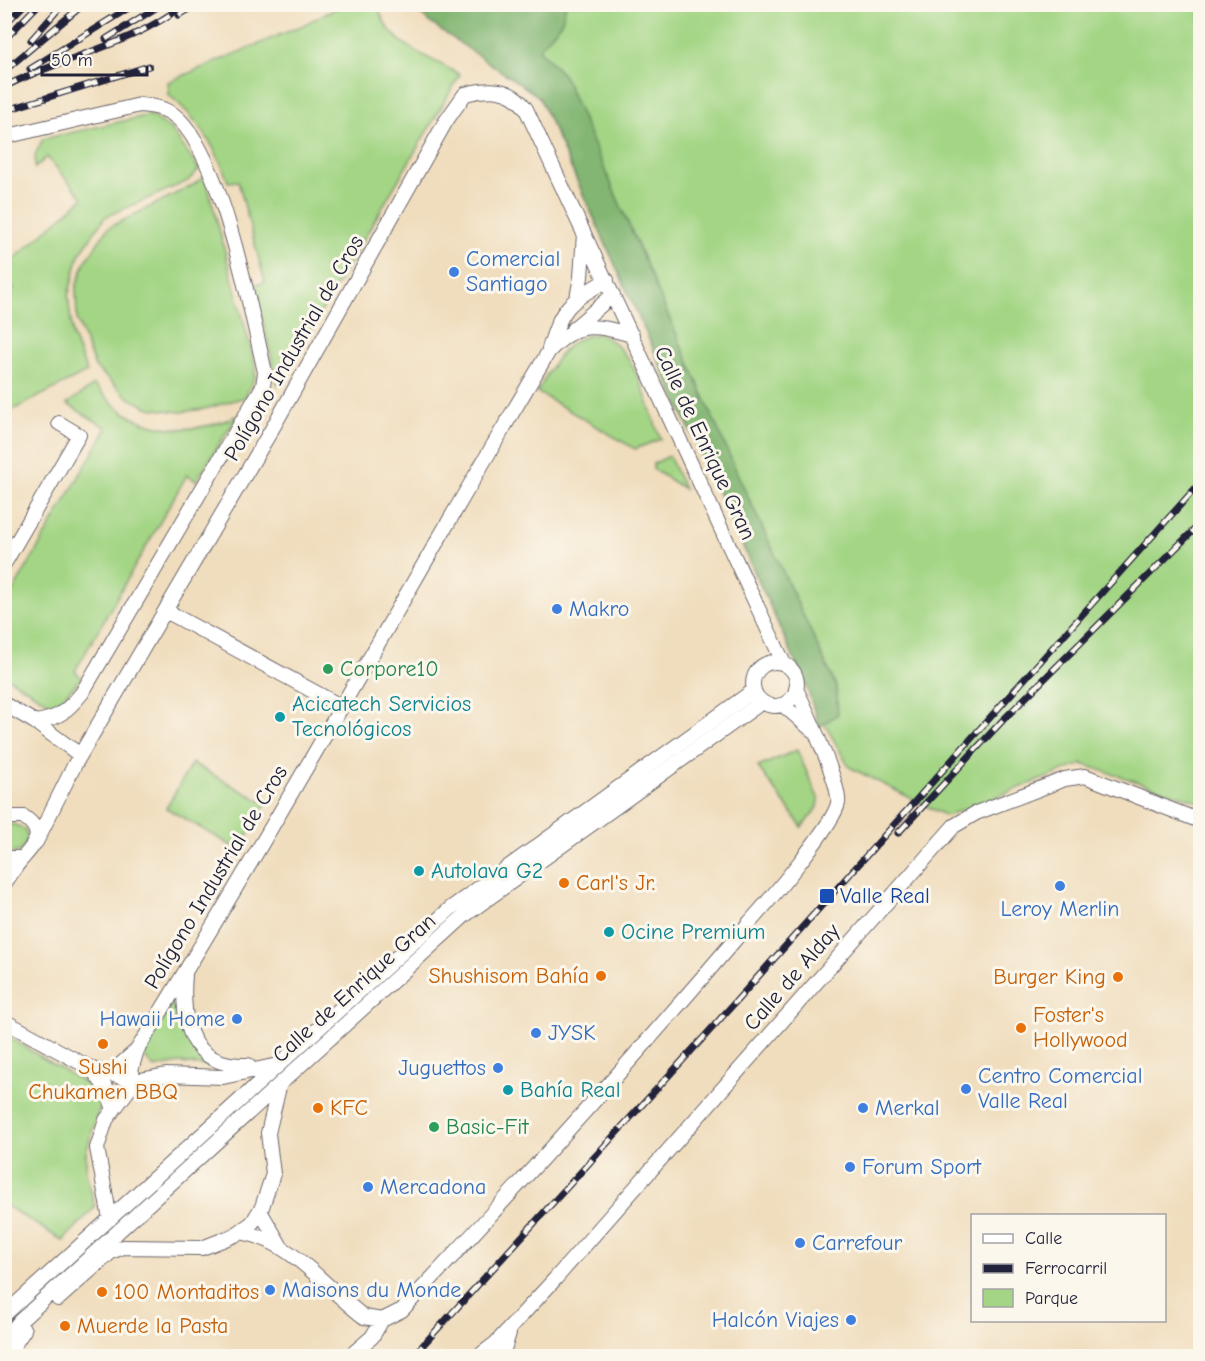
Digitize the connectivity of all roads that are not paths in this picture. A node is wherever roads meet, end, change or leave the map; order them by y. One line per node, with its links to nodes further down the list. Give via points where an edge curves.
1 (4, 137): 20 (street, via 140,105 157,106 172,114 210,166 266,372 263,386 82,693 67,711 54,719)
2 (584, 232): 3 (street, Polígono Industrial de Cros); 5 (street, Polígono Industrial de Cros); 11 (street, Polígono Industrial de Cros, via 520,101 508,92 465,94)
3 (606, 280): 4 (street, Calle de Enrique Gran); 5 (street, Polígono Industrial de Cros)
4 (613, 295): 6 (street, Polígono Industrial de Cros); 7 (street, Calle de Enrique Gran)
5 (577, 298): 8 (street, Polígono Industrial de Cros, via 557,322)
6 (568, 332): 7 (street, via 602,327); 8 (street, Polígono Industrial de Cros)
7 (632, 335): 12 (street, Calle de Enrique Gran)
8 (549, 351): 19 (street, Polígono Industrial de Cros)
9 (59, 423): 10 (street, via 79,435)
10 (4, 564)
11 (166, 611): 19 (street); 22 (street, Polígono Industrial de Cros)
12 (764, 623): 13 (street, Calle de Enrique Gran); 14 (street, Calle de Enrique Gran)
13 (784, 664): 14 (street); 15 (street, via 794,675)
14 (763, 665): 16 (street, via 754,676)
15 (796, 688): 18 (street); 21 (street)
16 (758, 696): 18 (street, via 776,706); 34 (street, Calle de Enrique Gran, via 451,908); 37 (street, Calle de Enrique Gran, via 465,915)
17 (4, 704): 20 (street)
18 (783, 705): 21 (street)
19 (342, 707): 31 (street, Polígono Industrial de Cros)
20 (35, 722): 22 (street)
21 (813, 731): 44 (street, via 835,781 838,801 817,837 769,900 644,1046 402,1310)
22 (80, 755): 23 (street, Polígono Industrial de Cros)
23 (56, 800): 25 (street, Polígono Industrial de Cros); 27 (street, Polígono Industrial de Cros)
24 (4, 817): 25 (street, via 17,815)
25 (29, 821): 27 (street, via 36,832)
26 (1200, 821): 45 (street, Calle de Alday, via 1085,776 1065,779 959,822)
27 (36, 842): 29 (street, Polígono Industrial de Cros)
28 (4, 858): 29 (street)
29 (23, 858): 30 (street, Polígono Industrial de Cros)
30 (4, 884)
31 (185, 973): 33 (street, Polígono Industrial de Cros); 34 (street, via 183,999 187,1023 209,1058 230,1065)
32 (4, 1021): 35 (street)
33 (137, 1050): 35 (street, Polígono Industrial de Cros, via 120,1065); 36 (street, Polígono Industrial de Cros, via 131,1070)
34 (280, 1064): 36 (street, via 223,1077 166,1075); 40 (street, Calle de Enrique Gran)
35 (98, 1071): 36 (street); 38 (street)
36 (135, 1081): 38 (street)
37 (279, 1085): 39 (street, via 268,1133 273,1174); 47 (street, Calle de Enrique Gran, via 19,1322)
38 (114, 1109): 40 (street, via 97,1148)
39 (260, 1211): 41 (street); 42 (street)
40 (110, 1219): 43 (street, Calle de Enrique Gran)
41 (239, 1232): 42 (street, via 256,1234); 47 (street, Calle de Enrique Gran, via 202,1248 123,1247 111,1252 22,1332)
42 (280, 1245): 44 (street, via 364,1317)
43 (4, 1316)
44 (382, 1320): 48 (street, via 372,1337)
45 (510, 1328): 46 (street, Calle de Alday); 51 (street, Calle de Alday)
46 (496, 1343): 49 (street, Calle de Alday); 50 (street, Calle de Alday)
47 (10, 1348)
48 (350, 1356)
49 (479, 1356)
50 (490, 1356)
51 (502, 1356)

